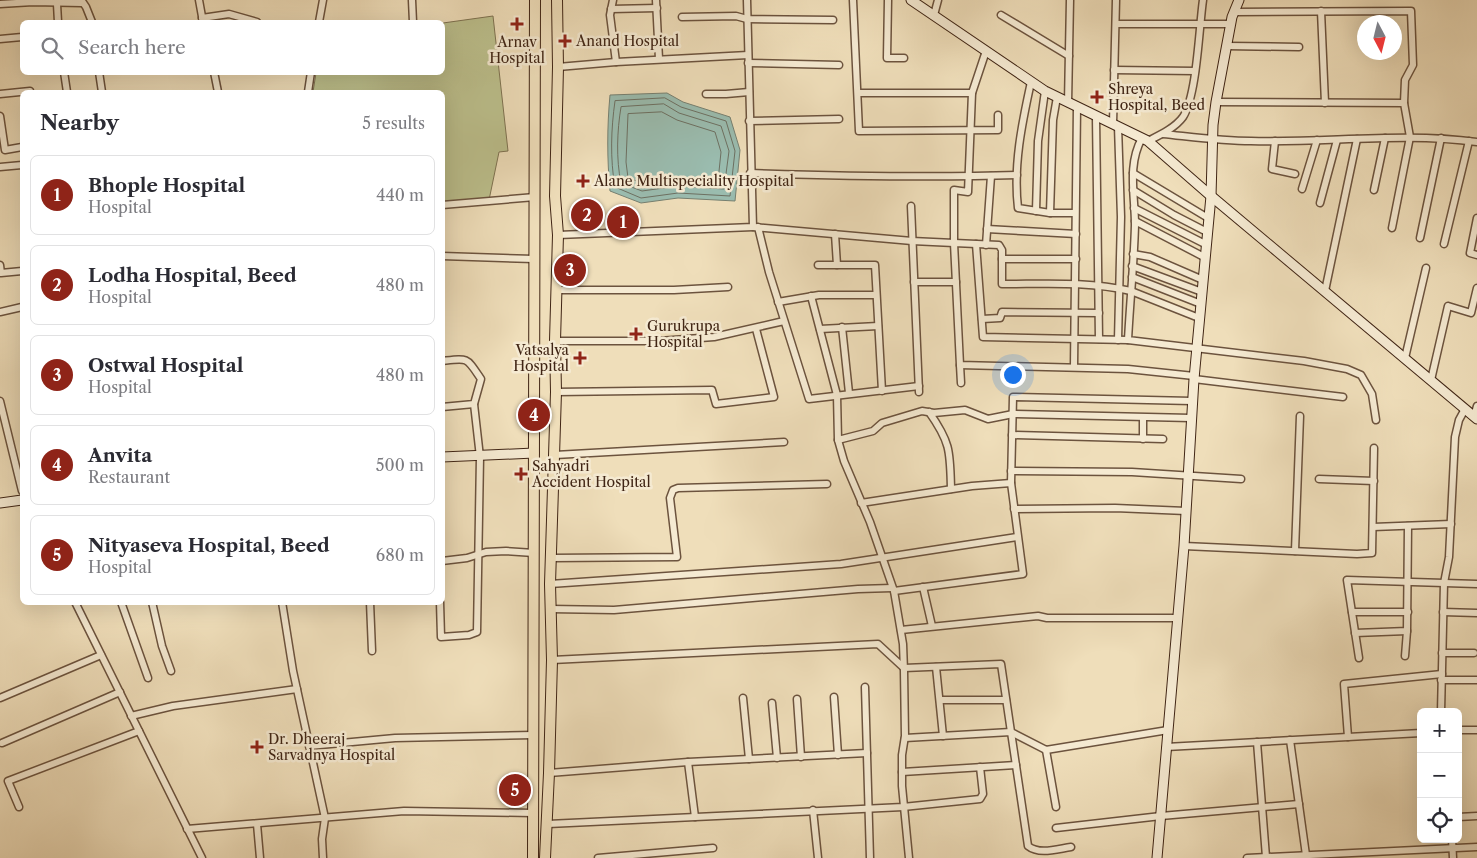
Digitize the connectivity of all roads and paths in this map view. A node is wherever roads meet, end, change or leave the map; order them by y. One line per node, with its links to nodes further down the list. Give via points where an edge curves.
1 (199, 0): 30 (street)
2 (323, 0): 32 (street)
3 (412, 0): 33 (street)
4 (535, 0): 107 (main road)
5 (557, 0): 50 (main road)
6 (612, 0): 21 (street)
7 (656, 0): 20 (street)
8 (747, 0): 27 (street)
9 (853, 0): 66 (street)
10 (888, 0): 45 (street, via 887,58)
11 (938, 0): 24 (street)
12 (1070, 0): 44 (street)
13 (1116, 0): 35 (street)
14 (1203, 0): 36 (street)
15 (1239, 0): 23 (street)
16 (915, 1): 24 (street)
17 (82, 2): 19 (street); 29 (street)
18 (0, 4): 19 (street)
19 (57, 4): 28 (street)
20 (657, 8): 21 (street); 46 (street)
21 (611, 9): 47 (street)
22 (1321, 11): 23 (street); 72 (street); 73 (street, via 1411,11 1413,65 1405,80)
23 (1235, 12): 37 (street)
24 (934, 14): 42 (street)
25 (1001, 15): 44 (street)
26 (682, 17): 27 (street, via 736,16)
27 (747, 19): 34 (street); 43 (street)
28 (58, 20)
29 (91, 20)
30 (202, 20): 31 (street, via 229,14)
31 (250, 20)
32 (319, 20)
33 (413, 20)
34 (833, 20)
35 (1116, 24): 36 (street); 51 (street)
36 (1200, 24): 37 (street); 52 (street)
37 (1231, 24): 40 (street)
38 (20, 37): 39 (street)
39 (0, 39)
40 (1227, 46): 41 (street); 70 (street)
41 (1299, 47)
42 (986, 51): 57 (street); 65 (street)
43 (748, 54): 46 (street); 48 (street)
44 (1069, 56): 71 (street)
45 (904, 58)
46 (659, 59): 47 (street)
47 (616, 62): 50 (street)
48 (748, 63): 49 (street); 64 (street)
49 (839, 65)
50 (558, 68): 122 (main road, via 555,196)
51 (1114, 70): 52 (street); 80 (street)
52 (1195, 71): 82 (street, via 1192,97 1182,117)
53 (64, 75): 58 (street)
54 (99, 75): 59 (street)
55 (215, 75): 60 (street)
56 (311, 75): 61 (street)
57 (1031, 82): 62 (street); 100 (street, via 1023,118)
58 (67, 90)
59 (102, 90)
60 (218, 90)
61 (308, 90)
62 (1045, 91): 69 (street); 112 (street, via 1038,141)
63 (20, 92): 67 (street)
64 (749, 92): 68 (street); 79 (street)
65 (972, 92): 66 (street); 81 (street)
66 (858, 93): 81 (street, via 859,131)
67 (0, 94)
68 (706, 94)
69 (1057, 97): 71 (street); 113 (street, via 1053,120)
70 (1216, 102): 72 (street); 88 (street)
71 (1068, 103): 74 (street)
72 (1325, 103): 73 (street)
73 (1404, 104): 83 (street)
74 (1077, 107): 77 (street); 114 (street)
75 (998, 115): 81 (street, via 998,130)
76 (0, 116): 94 (street, via 5,150)
77 (1096, 116): 80 (street); 150 (street)
78 (839, 119): 79 (street)
79 (749, 121): 97 (street)
80 (1115, 125): 86 (street); 153 (street, via 1121,217)
81 (970, 130): 101 (street)
82 (1163, 134): 86 (street); 88 (street)
83 (1410, 137): 84 (street); 85 (street); 119 (street)
84 (1384, 138): 87 (street); 105 (street)
85 (1440, 138): 91 (street); 125 (street)
86 (1145, 139): 98 (street, via 1136,149); 106 (street)
87 (1358, 139): 90 (street); 156 (street)
88 (1213, 140): 92 (street); 106 (street)
89 (1317, 140): 90 (street); 92 (street); 103 (street)
90 (1337, 140): 108 (street)
91 (1469, 140): 93 (street); 130 (street)
92 (1275, 141): 99 (street, via 1272,169)
93 (1477, 142)
94 (20, 147)
95 (20, 165): 96 (street)
96 (0, 167)
97 (750, 173): 101 (street); 118 (street)
98 (1133, 173): 104 (street); 115 (street)
99 (1295, 174)
100 (1017, 175): 102 (street); 112 (street, via 1018,208)
101 (968, 176): 102 (street); 127 (street, via 968,192 954,190)
102 (991, 176): 120 (street)
103 (1302, 189)
104 (1133, 190): 111 (street); 121 (street)
105 (1374, 190)
106 (1211, 196): 115 (street); 156 (street)
107 (535, 197): 109 (street); 137 (main road)
108 (1320, 203)
109 (445, 205)
110 (911, 206): 126 (street)
111 (1134, 208): 117 (street); 129 (street)
112 (1036, 211): 113 (street)
113 (1050, 212): 114 (street)
114 (1076, 213): 124 (street)
115 (1208, 218): 121 (street)
116 (1477, 218): 133 (street, via 1470,253)
117 (1135, 221): 132 (street); 135 (street)
118 (755, 227): 122 (street); 123 (street); 160 (street)
119 (1392, 228)
120 (987, 229): 124 (street); 131 (street)
121 (1207, 232): 129 (street)
122 (558, 234): 154 (main road)
123 (835, 234): 126 (street); 141 (street)
124 (1076, 234): 138 (street)
125 (1420, 238)
126 (912, 242): 127 (street); 147 (street)
127 (954, 243): 128 (street); 148 (street)
128 (976, 244): 131 (street); 167 (street)
129 (1206, 244): 135 (street)
130 (1444, 244)
131 (986, 245): 136 (street, via 999,245)
132 (1133, 254): 142 (street); 146 (street, via 1150,257)
133 (1477, 255)
134 (445, 256): 137 (street)
135 (1204, 257): 146 (street)
136 (1002, 258): 138 (street); 149 (street, via 1002,284)
137 (534, 259): 210 (main road)
138 (1076, 260): 149 (street)
139 (0, 265): 144 (street, via 1,273)
140 (818, 265): 141 (street)
141 (838, 265): 158 (street, via 875,265)
142 (1132, 266): 145 (street); 157 (street)
143 (1426, 268): 179 (street)
144 (20, 271)
145 (1132, 277): 155 (street); 161 (street)
146 (1203, 280): 157 (street)
147 (914, 282): 148 (street); 186 (street, via 919,389)
148 (956, 282): 181 (street)
149 (1075, 283): 150 (street); 164 (street)
150 (1099, 286): 153 (street); 165 (street)
151 (728, 287): 154 (street)
152 (1477, 288): 184 (street, via 1471,313 1448,306)
153 (1119, 289): 155 (street); 175 (street)
154 (556, 290): 177 (main road)
155 (1131, 291): 166 (street); 176 (street)
156 (1325, 291): 179 (street)
157 (1202, 292): 161 (street)
158 (876, 295): 159 (street); 169 (street)
159 (811, 296): 160 (street); 172 (street)
160 (778, 302): 168 (street)
161 (1201, 304): 166 (street)
162 (20, 308): 163 (street)
163 (0, 312)
164 (1076, 313): 165 (street); 167 (street, via 1002,312 1000,318); 173 (street)
165 (1099, 313): 174 (street)
166 (1200, 318): 178 (street)
167 (982, 319): 173 (street, via 983,336)
168 (784, 321): 171 (street); 189 (street, via 809,399)
169 (878, 326): 170 (street); 186 (street)
170 (842, 327): 172 (street); 188 (street)
171 (756, 329): 177 (street, via 714,337 659,341); 187 (street, via 774,397 716,404 712,390)
172 (820, 329): 189 (street)
173 (1075, 339): 174 (street); 182 (street)
174 (1099, 339): 175 (street)
175 (1118, 340): 176 (street)
176 (1128, 340): 178 (street)
177 (555, 341): 187 (main road)
178 (1197, 348): 183 (street); 203 (street, via 1347,369 1361,375 1372,394)
179 (1405, 358): 184 (street)
180 (445, 360): 193 (street, via 468,360 481,379)
181 (960, 365): 182 (street); 185 (street)
182 (1074, 368): 183 (street, via 1128,369)
183 (1194, 378): 190 (street); 192 (street)
184 (1431, 380): 196 (street)
185 (961, 383)
186 (882, 391): 188 (street)
187 (556, 392): 211 (main road)
188 (849, 393): 189 (street)
189 (837, 395): 207 (street)
190 (1343, 397)
191 (0, 401): 219 (street)
192 (1192, 401): 198 (street, via 1013,397); 201 (street)
193 (474, 404): 195 (street); 212 (street)
194 (1477, 406): 202 (street)
195 (445, 407)
196 (1465, 409): 202 (street); 228 (street, via 1455,438)
197 (929, 412): 198 (street, via 965,410 988,419); 207 (street, via 922,411 882,423 872,431); 222 (street, via 949,448)
198 (1013, 414): 200 (street); 204 (street)
199 (1300, 416): 233 (street)
200 (1143, 418): 201 (street); 205 (street)
201 (1191, 418): 215 (street)
202 (1476, 418)
203 (1376, 420)
204 (1012, 435): 205 (street); 214 (street)
205 (1143, 439): 206 (street)
206 (1164, 439)
207 (838, 440): 225 (street)
208 (784, 442): 211 (street)
209 (1374, 448): 218 (street)
210 (534, 453): 212 (street); 234 (main road)
211 (555, 455): 237 (main road)
212 (480, 456): 213 (street); 235 (street)
213 (445, 458)
214 (1011, 471): 215 (street); 220 (street)
215 (1188, 476): 216 (street); 227 (street)
216 (1241, 479)
217 (1320, 479): 218 (street)
218 (1374, 481): 230 (street)
219 (20, 483)
220 (1011, 483): 222 (street); 226 (street)
221 (827, 484): 237 (street, via 678,488 673,490 670,498 676,557)
222 (951, 489): 225 (street)
223 (20, 500): 224 (street)
224 (0, 503)
225 (861, 503): 236 (street)
226 (1014, 509): 227 (street); 231 (street)
227 (1186, 511): 232 (street)
228 (1451, 524): 229 (street); 240 (street)
229 (1408, 526): 230 (street); 239 (street)
230 (1373, 527): 233 (street, via 1372,553)
231 (1017, 537): 236 (street); 243 (street, via 1023,574)
232 (1184, 546): 233 (street); 256 (street)
233 (1295, 551)
234 (534, 553): 235 (street); 292 (main road)
235 (478, 554): 238 (street); 250 (street, via 476,632 469,636 441,637)
236 (883, 557): 241 (street, via 799,568); 244 (street)
237 (552, 558): 241 (main road)
238 (445, 561)
239 (1408, 583): 240 (street); 252 (street, via 1347,580); 253 (street)
240 (1444, 583): 242 (street); 254 (street)
241 (550, 584): 251 (main road)
242 (1477, 584)
243 (923, 587): 244 (street); 257 (street)
244 (893, 589): 251 (street, via 858,589 614,610); 258 (street)
245 (76, 605): 264 (street)
246 (122, 605): 272 (street)
247 (153, 605): 270 (street)
248 (282, 605): 275 (street)
249 (370, 605): 261 (street)
250 (440, 605)
251 (550, 609): 267 (main road)
252 (1352, 612): 253 (street); 260 (street)
253 (1408, 612): 259 (street)
254 (1443, 612): 255 (street); 262 (street)
255 (1477, 613)
256 (1177, 618): 257 (street, via 1038,616); 286 (street)
257 (932, 626): 258 (street)
258 (900, 630): 269 (street)
259 (1407, 631): 260 (street); 265 (street)
260 (1355, 633): 266 (street)
261 (372, 651)
262 (1442, 653): 263 (street); 271 (street)
263 (1474, 653)
264 (101, 655): 276 (street); 278 (street)
265 (1405, 656)
266 (1359, 658)
267 (552, 660): 269 (street, via 878,644); 311 (main road)
268 (936, 666): 269 (street); 281 (street); 282 (street, via 1001,664)
269 (904, 668): 295 (street)
270 (171, 671)
271 (1441, 677): 273 (street); 284 (street); 294 (street, via 1344,684)
272 (148, 678)
273 (1477, 680)
274 (864, 687): 302 (street)
275 (296, 689): 285 (street, via 174,706); 299 (street)
276 (120, 692): 285 (street); 298 (street)
277 (834, 697): 303 (street)
278 (0, 698)
279 (742, 698): 306 (street)
280 (797, 699): 304 (street)
281 (940, 700): 282 (street); 293 (street)
282 (1006, 700): 290 (street)
283 (772, 703): 305 (street)
284 (1441, 708)
285 (131, 716): 289 (street)
286 (1168, 730): 300 (street); 301 (street)
287 (1462, 730): 288 (street)
288 (1477, 730)
289 (138, 731): 313 (street, via 8,781); 328 (street)
290 (1011, 732): 293 (street); 301 (street); 308 (street)
291 (1417, 733): 294 (street)
292 (533, 735): 299 (street, via 395,738); 319 (main road)
293 (944, 736): 295 (street)
294 (1348, 737): 296 (street)
295 (905, 738): 310 (street)
296 (1290, 740): 297 (street); 312 (street)
297 (1257, 742): 300 (street); 317 (street)
298 (2, 743)
299 (309, 746): 324 (street)
300 (1166, 747): 320 (street)
301 (1046, 750): 316 (street)
302 (867, 753): 303 (street); 314 (street)
303 (838, 755): 304 (street)
304 (801, 757): 305 (street)
305 (777, 758): 306 (street)
306 (749, 759): 307 (street)
307 (688, 762): 311 (street); 322 (street)
308 (1016, 765): 309 (street); 330 (street, via 1028,846 1043,851)
309 (980, 767): 310 (street); 315 (street, via 983,794 980,799)
310 (902, 772): 315 (street)
311 (549, 774): 326 (main road)
312 (1299, 804): 317 (street); 334 (street)
313 (19, 807)
314 (868, 807): 315 (street); 318 (street); 344 (street)
315 (903, 807): 345 (street)
316 (1056, 807)
317 (1262, 807): 320 (street); 335 (street)
318 (813, 810): 322 (street); 343 (street)
319 (533, 813): 324 (street, via 404,811); 340 (main road)
320 (1161, 816): 327 (street); 346 (street)
321 (1477, 816): 323 (street)
322 (695, 817): 326 (street)
323 (1462, 817)
324 (325, 818): 325 (street); 339 (street)
325 (257, 824): 328 (street); 338 (street)
326 (548, 824): 341 (main road)
327 (1056, 828)
328 (187, 829): 337 (street)
329 (1452, 843): 333 (street)
330 (1071, 847)
331 (1477, 847): 333 (street)
332 (713, 848): 342 (street)
333 (1453, 848): 334 (street); 348 (street)
334 (1306, 855): 336 (street)
335 (1266, 857): 336 (street); 347 (street)
336 (1290, 857)
337 (202, 858)
338 (260, 858)
339 (323, 858)
340 (533, 858)
341 (545, 858)
342 (598, 858)
343 (818, 858)
344 (870, 858)
345 (908, 858)
346 (1157, 858)
347 (1247, 858)
348 (1453, 858)

